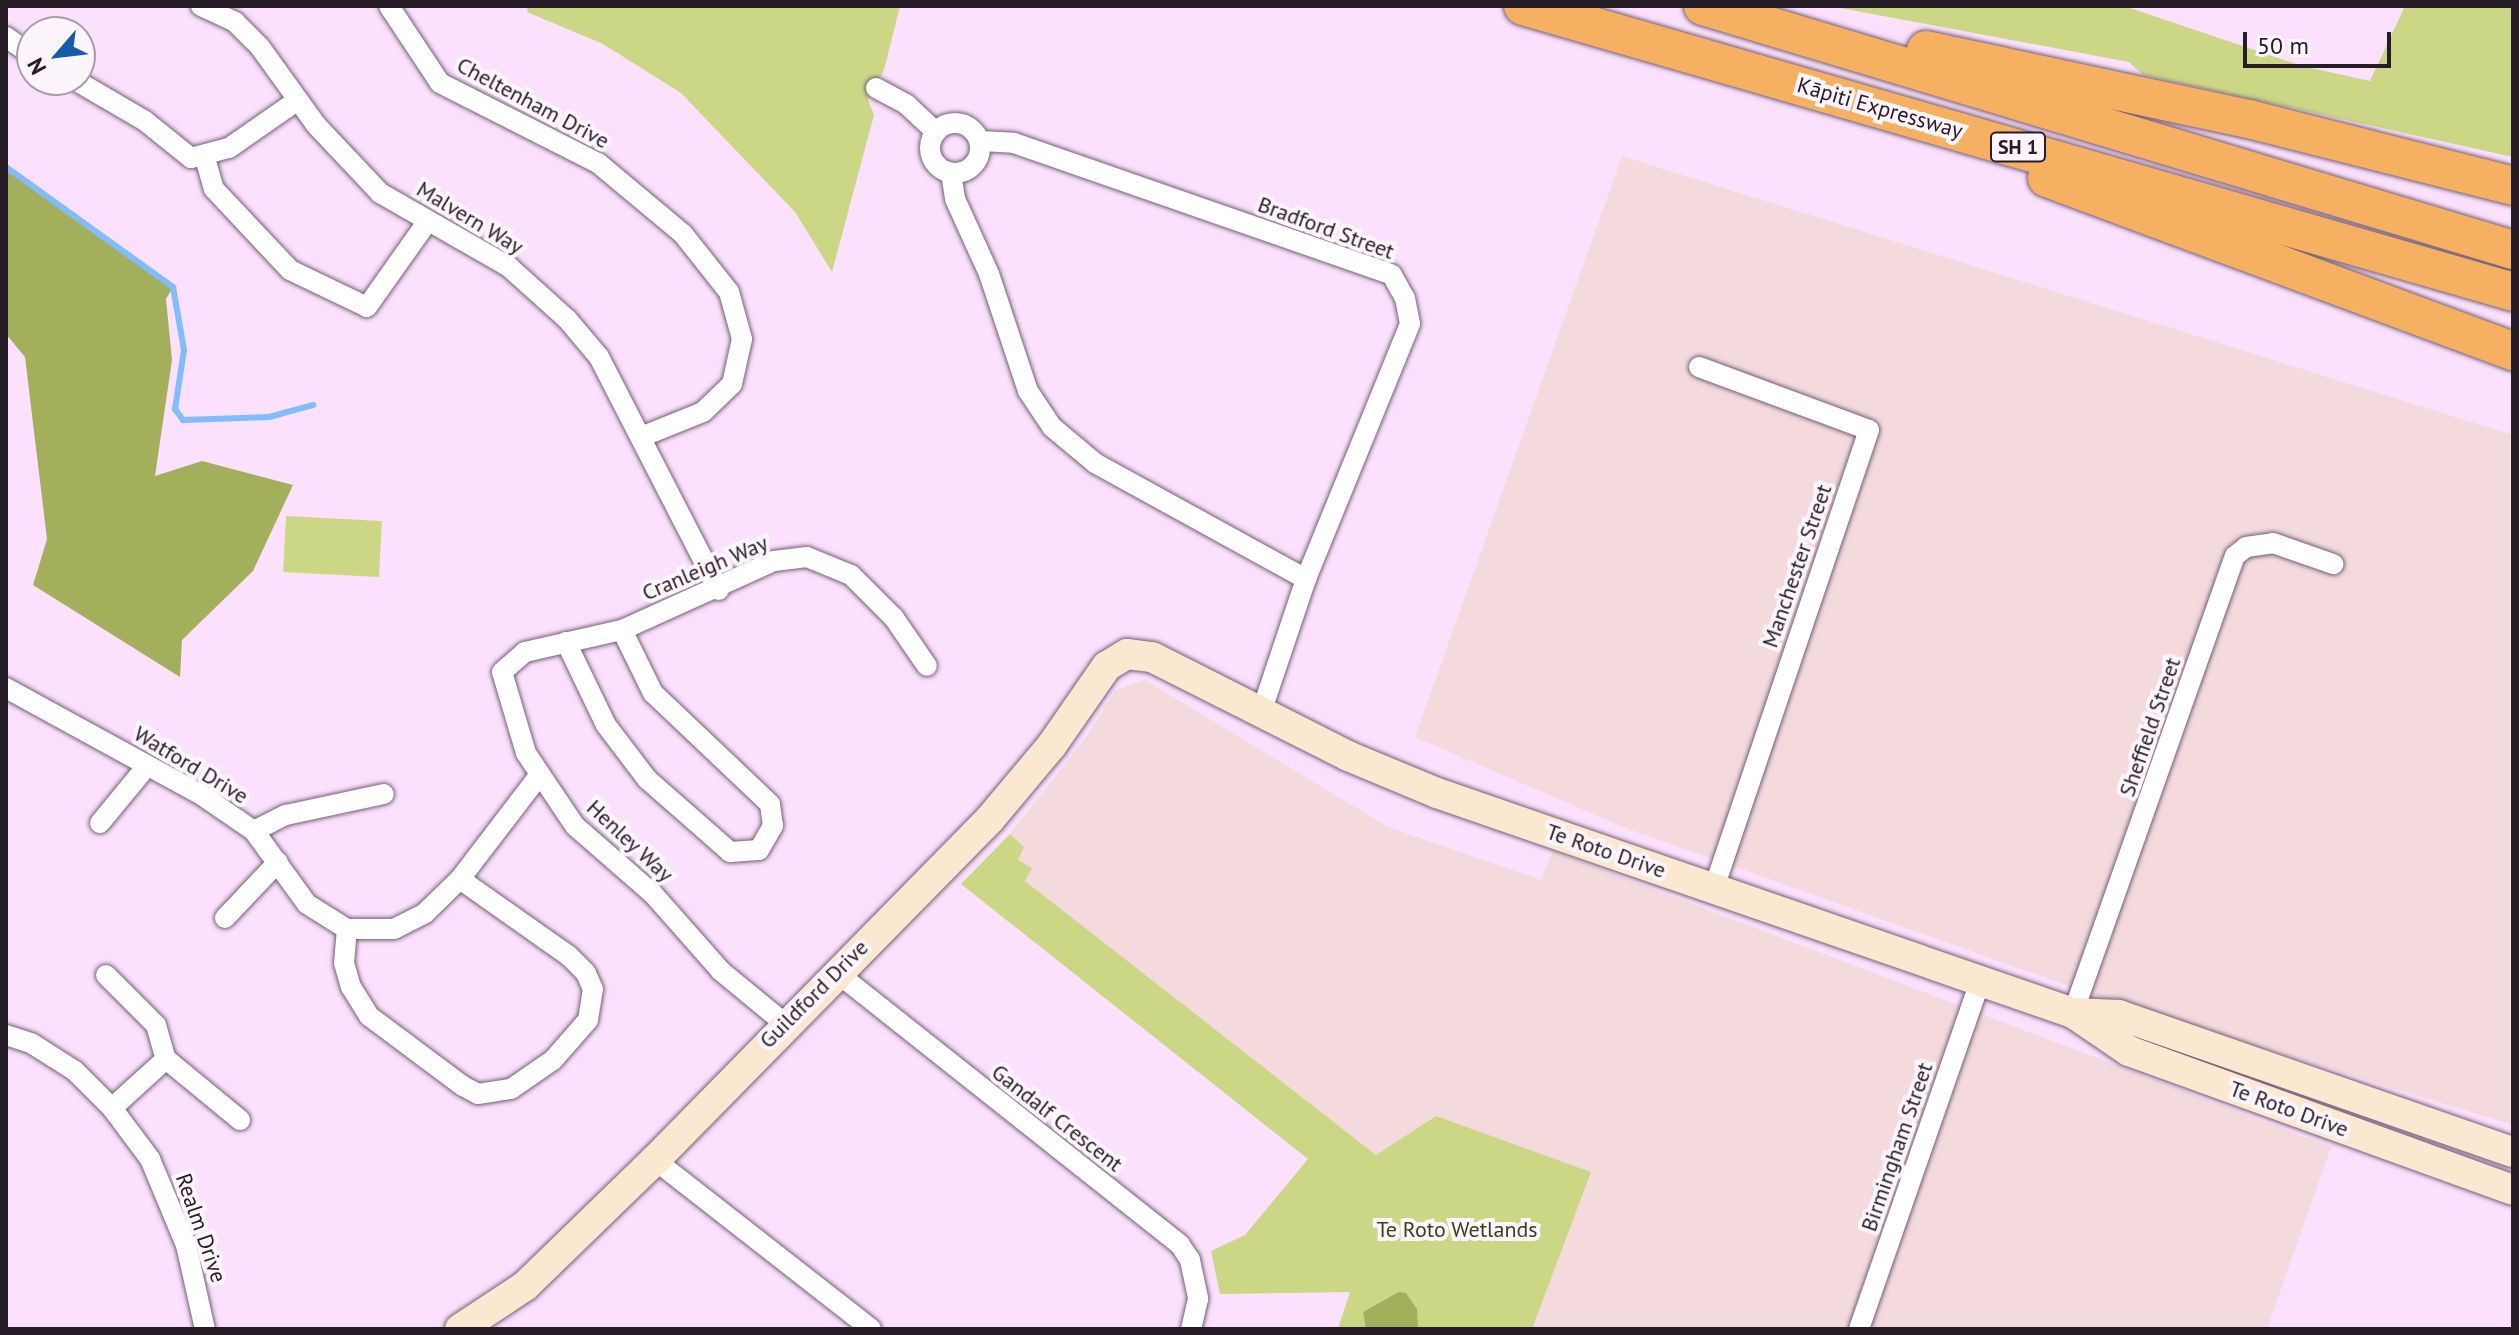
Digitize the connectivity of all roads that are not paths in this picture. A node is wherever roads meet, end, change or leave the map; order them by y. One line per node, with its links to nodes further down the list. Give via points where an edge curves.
1 (201, 6): 9 (street, Malvern Way, via 235,22)
2 (389, 6): 20 (street, Cheltenham Drive, via 440,83 598,163 683,234 729,292 742,339 732,384 703,412)
3 (1523, 6): 6 (highway, Kāpiti Expressway / SH 1)
4 (1703, 6): 16 (highway, Kāpiti Expressway / SH 1)
5 (1716, 6): 14 (highway, via 2249,119)
6 (1600, 28): 17 (highway, Kāpiti Expressway / SH 1); 18 (highway, via 2028,171)
7 (876, 88): 10 (street, via 906,104)
8 (96, 92): 12 (street, via 145,121 191,158)
9 (298, 100): 12 (street, via 229,148); 15 (street, Malvern Way, via 380,193)
10 (936, 132): 11 (street, Bradford Street, via 962,123); 13 (street, via 932,157)
11 (980, 141): 13 (street, via 976,162); 22 (street, Bradford Street, via 1014,143 1392,275 1405,298 1410,324)
12 (205, 158): 15 (street, via 214,189 290,270 367,307)
13 (951, 173): 22 (street, via 955,199 989,274 1028,391 1052,427 1095,463)
14 (2513, 186)
15 (428, 221): 20 (street, Malvern Way, via 509,267 567,319 599,357)
16 (2513, 250)
17 (2513, 292)
18 (2513, 351)
19 (1699, 367): 38 (street, Manchester Street, via 1869,430)
20 (641, 437): 23 (street, Malvern Way)
21 (2333, 564): 44 (street, Sheffield Street, via 2273,543 2246,547 2235,556)
22 (1306, 579): 30 (street, Bradford Street)
23 (719, 590): 24 (street, Cranleigh Way); 28 (street, Cranleigh Way, via 774,561 807,557 851,575 894,618)
24 (622, 630): 25 (street, Cranleigh Way); 25 (street, via 653,693 770,804 773,826 759,850 730,852 647,779 606,725)
25 (566, 642): 27 (street, Cranleigh Way)
26 (1152, 657): 30 (street, Te Roto Drive); 41 (street, Guildford Drive, via 1127,654 1107,666 1052,745 990,819)
27 (510, 661): 32 (street, Henley Way, via 502,672 507,702)
28 (927, 666)
29 (6, 688): 31 (street, Watford Drive)
30 (1261, 713): 38 (street, Te Roto Drive, via 1437,793)
31 (147, 766): 34 (street); 35 (street, Watford Drive)
32 (538, 777): 37 (street); 45 (street, Henley Way, via 596,849 653,894 721,971)
33 (384, 794): 35 (street, via 286,815)
34 (100, 823)
35 (254, 831): 36 (street, Watford Drive)
36 (278, 862): 39 (street); 40 (street, Watford Drive, via 318,916)
37 (460, 879): 40 (street, via 424,914 394,929); 40 (street, via 569,956 593,989 588,1020 553,1060 511,1089 478,1094 369,1016 344,963)
38 (1714, 889): 43 (street, Te Roto Drive)
39 (225, 918)
40 (347, 929)
41 (836, 972): 45 (street, Guildford Drive); 58 (street, Gandalf Crescent, via 1180,1245 1190,1260 1198,1299)
42 (106, 975): 47 (street, via 156,1025)
43 (1980, 981): 44 (street, Te Roto Drive); 59 (street, Birmingham Street)
44 (2073, 1013): 48 (street, Te Roto Drive, via 2119,1015); 51 (street, Te Roto Drive, via 2111,1043)
45 (784, 1023): 53 (street, Guildford Drive)
46 (6, 1035): 49 (street, Realm Drive, via 54,1056)
47 (166, 1059): 49 (street); 50 (street)
48 (2334, 1091): 51 (street); 52 (street, Te Roto Drive)
49 (112, 1108): 56 (street, Realm Drive, via 169,1197)
50 (240, 1120)
51 (2324, 1122): 54 (street, Te Roto Drive)
52 (2513, 1152)
53 (655, 1160): 55 (street, Guildford Drive, via 525,1286); 57 (street)
54 (2513, 1190)
55 (462, 1328)
56 (205, 1329)
57 (871, 1329)
58 (1191, 1329)
59 (1859, 1329)

